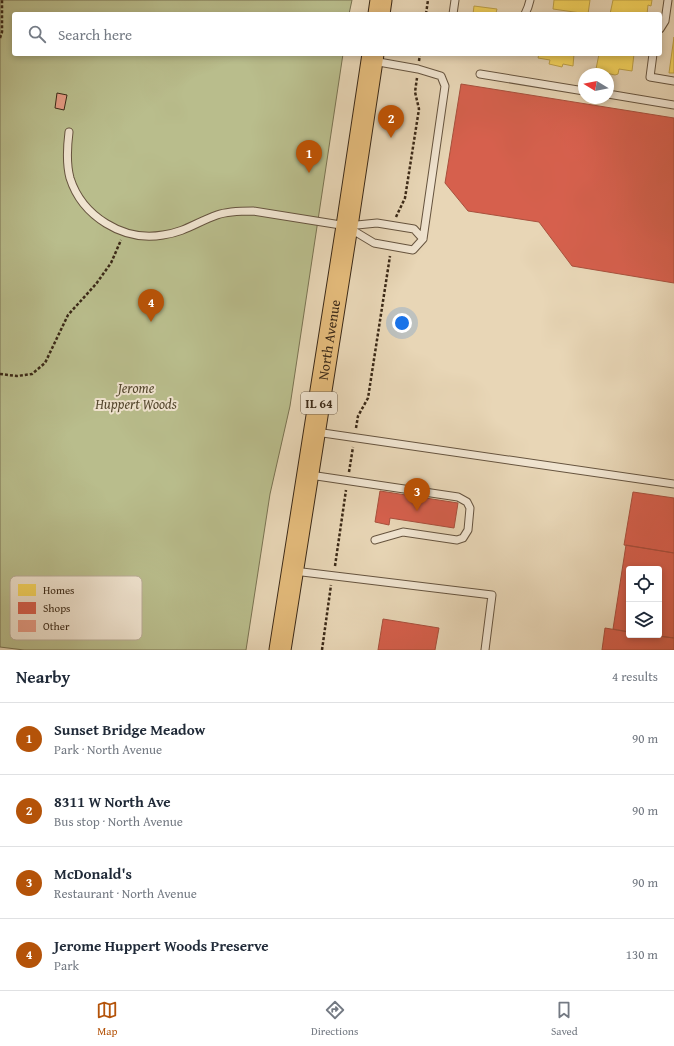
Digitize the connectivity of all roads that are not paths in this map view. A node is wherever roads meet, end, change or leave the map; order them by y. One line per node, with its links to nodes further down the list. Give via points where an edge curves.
1 (381, 0): 5 (main road)
2 (455, 0): 6 (lane)
3 (530, 0): 7 (lane)
4 (668, 0): 8 (lane)
5 (379, 12)
6 (453, 12)
7 (526, 12)
8 (662, 26)
9 (653, 56): 12 (lane, via 650,78)
10 (372, 57): 17 (main road, North Avenue / IL 64); 18 (lane, via 441,76 445,86)
11 (480, 74): 13 (lane)
12 (674, 81)
13 (578, 90)
14 (614, 95): 15 (lane)
15 (674, 105)
16 (69, 132): 17 (lane, via 67,160 75,191 83,203 103,222 124,232 162,236 181,232 217,215 240,211)
17 (347, 226): 18 (lane, via 377,223 414,229); 18 (lane, via 374,243 392,247 412,250); 19 (main road, North Avenue / IL 64)
18 (422, 239)
19 (314, 432): 20 (main road, North Avenue / IL 64); 21 (lane)
20 (307, 474): 22 (lane, via 458,497 467,502 470,508 468,530 463,538 457,540 403,532); 23 (main road, North Avenue / IL 64)
21 (674, 484)
22 (374, 540)
23 (292, 570): 24 (main road, North Avenue / IL 64); 25 (lane, via 492,595)
24 (280, 650)
25 (485, 650)

